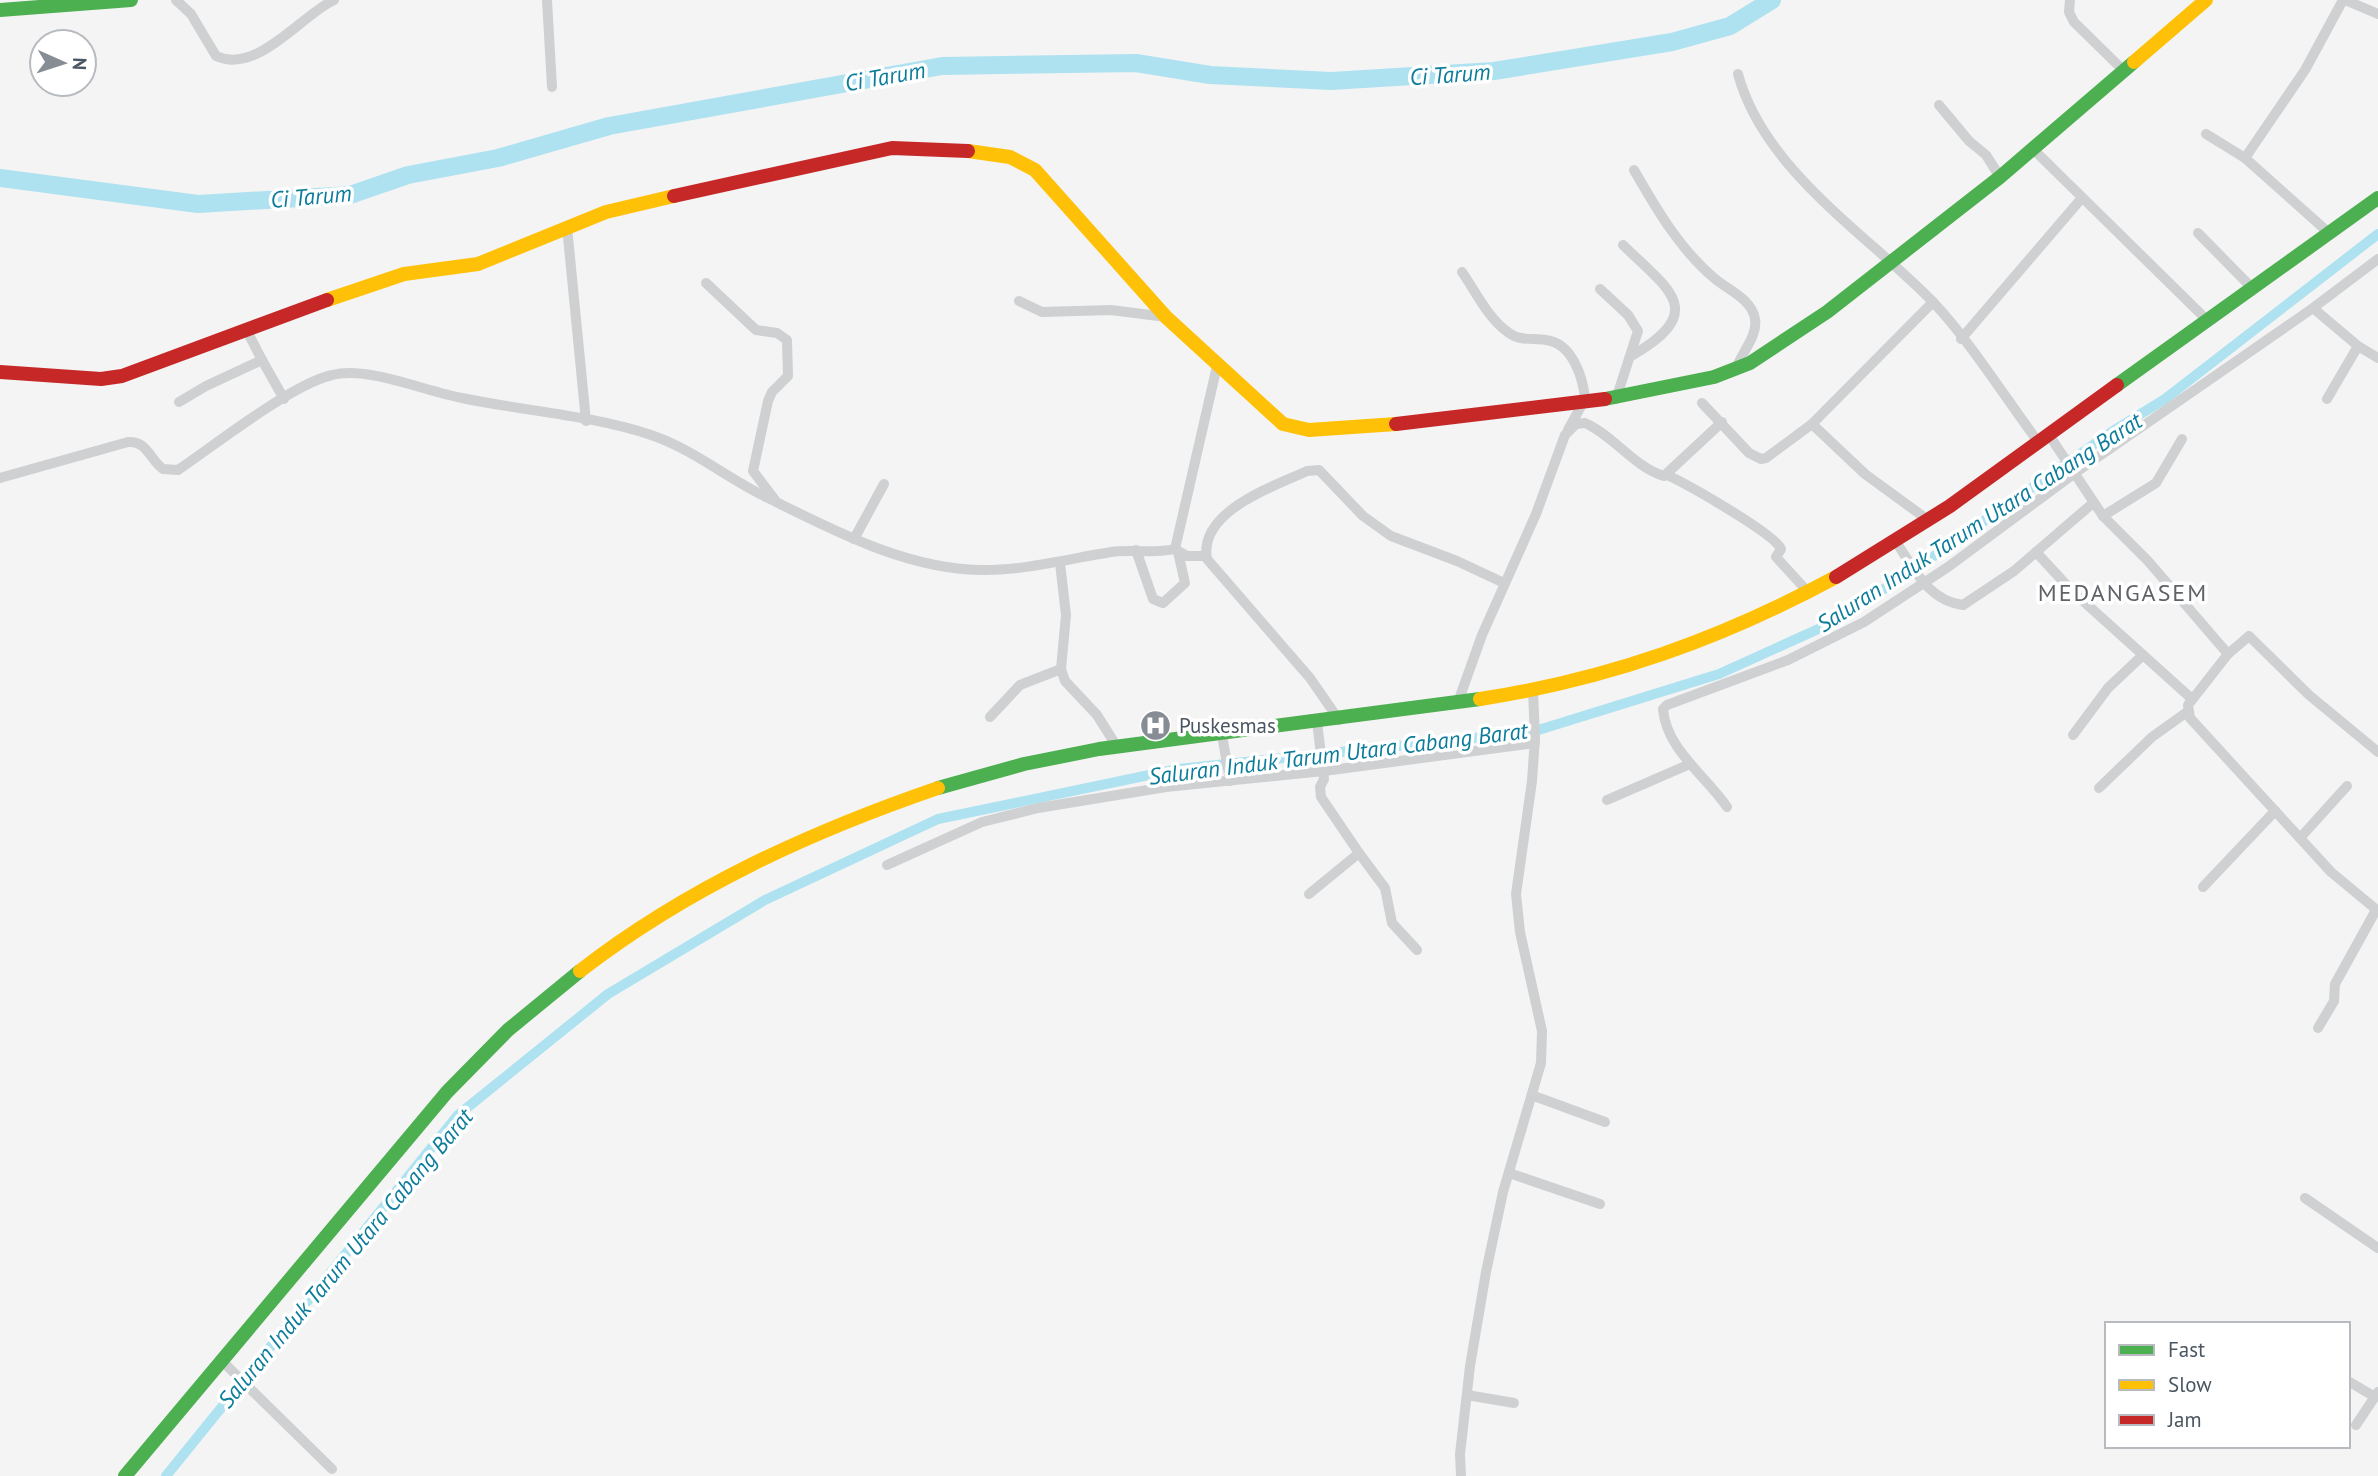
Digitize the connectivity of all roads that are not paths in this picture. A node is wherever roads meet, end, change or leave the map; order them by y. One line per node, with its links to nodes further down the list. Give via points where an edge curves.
1 (131, 0): 8 (main road)
2 (177, 0): 3 (street, via 216,56 234,59 265,51 317,8)
3 (334, 0)
4 (547, 0): 13 (street)
5 (2070, 0): 11 (street, via 2074,22)
6 (2206, 0): 11 (main road)
7 (2344, 0): 10 (street); 17 (street, via 2305,70)
8 (95, 2): 9 (main road)
9 (0, 10)
10 (2378, 14)
11 (2125, 72): 16 (main road)
12 (1738, 74): 27 (street, via 1749,110 1771,143 1799,176)
13 (552, 88)
14 (1940, 105): 19 (street)
15 (2206, 134): 17 (street)
16 (2034, 150): 19 (main road); 21 (street)
17 (2245, 158): 24 (street)
18 (1634, 170): 44 (street, via 1679,243 1752,311 1753,333)
19 (2000, 177): 27 (main road)
20 (2378, 198): 24 (main road)
21 (2081, 199): 36 (street); 38 (street)
22 (567, 227): 35 (main road, via 629,207 892,148 997,154 1035,170); 37 (main road, via 487,261 404,274); 52 (street)
23 (2198, 233): 30 (street)
24 (2329, 233): 30 (main road)
25 (1623, 245): 40 (street, via 1664,285 1677,311 1667,331)
26 (2378, 258): 34 (street)
27 (1892, 262): 33 (street); 44 (main road, via 1777,347)
28 (1462, 272): 50 (street, via 1507,332 1552,341 1567,352 1577,367)
29 (706, 284): 58 (street, via 756,330 777,333 787,340 788,376 768,401)
30 (2252, 288): 36 (main road)
31 (1600, 289): 40 (street, via 1636,324)
32 (1019, 300): 35 (street, via 1042,312 1111,310)
33 (1933, 302): 38 (street); 54 (street)
34 (2313, 308): 39 (street); 59 (street)
35 (1166, 317): 43 (main road)
36 (2208, 321): 57 (main road)
37 (246, 329): 42 (street); 45 (main road, via 122,376 101,379)
38 (1961, 339): 57 (street)
39 (2358, 346): 41 (street); 48 (street)
40 (1633, 355): 47 (street)
41 (2378, 358)
42 (262, 360): 46 (street); 49 (street)
43 (1217, 366): 50 (main road, via 1283,424 1309,430); 71 (street)
44 (1736, 369): 47 (main road)
45 (0, 372)
46 (284, 399): 52 (street, via 316,380 361,373 423,390); 61 (street, via 178,470 167,471 141,444 128,442)
47 (1616, 399): 50 (main road)
48 (2327, 399)
49 (178, 402)
50 (1584, 403): 55 (street)
51 (1702, 403): 53 (street)
52 (586, 421): 62 (street, via 668,442)
53 (1722, 422): 54 (street, via 1749,453 1761,459); 60 (street)
54 (1812, 424): 67 (street, via 1865,474)
55 (1567, 433): 60 (street, via 1585,423 1649,469); 76 (street)
56 (2182, 439): 66 (street, via 2156,483)
57 (2048, 441): 59 (street); 67 (main road)
58 (753, 466): 62 (street); 64 (street, via 757,480)
59 (2073, 470): 65 (street); 75 (street)
60 (1667, 475): 77 (street, via 1779,545 1776,556)
61 (0, 478)
62 (732, 479): 64 (street)
63 (884, 484): 68 (street)
64 (777, 503): 68 (street)
65 (2093, 503): 66 (street); 72 (street)
66 (2102, 516): 78 (street, via 2148,561)
67 (1928, 520): 69 (main road)
68 (854, 539): 74 (street, via 956,569)
69 (1896, 542): 75 (street); 77 (main road)
70 (1136, 550): 71 (street); 71 (street, via 1157,602 1163,603 1185,583); 74 (street)
71 (1176, 551): 73 (street)
72 (2036, 552): 75 (street, via 1963,606 1949,602); 79 (street, via 2071,591)
73 (1206, 556): 76 (street, via 1213,536 1236,504 1317,469 1363,516 1391,536); 86 (street, via 1310,678)
74 (1060, 563): 80 (street, via 1066,615)
75 (1920, 579): 93 (street, via 1864,622 1788,660 1664,706 1667,724)
76 (1504, 583): 83 (street)
77 (1808, 592): 81 (main road, via 1657,657)
78 (2228, 654): 82 (street); 92 (street, via 2249,636 2309,695)
79 (2143, 655): 82 (street); 88 (street, via 2108,688)
80 (1061, 669): 85 (street, via 1020,685); 91 (street, via 1065,681 1097,715)
81 (1533, 698): 83 (main road); 90 (street)
82 (2192, 699): 84 (street)
83 (1458, 702): 86 (main road)
84 (2187, 712): 97 (street, via 2152,737); 100 (street)
85 (990, 717)
86 (1339, 720): 87 (main road)
87 (1318, 727): 89 (main road); 94 (street)
88 (2073, 735)
89 (1223, 739): 91 (main road); 95 (street)
90 (1535, 740): 94 (street); 109 (street, via 1516,894 1542,1031)
91 (1117, 747): 115 (main road, via 982,776 834,826 751,865 602,956 541,1002 474,1063 400,1144)
92 (2378, 752)
93 (1690, 764): 98 (street); 99 (street)
94 (1323, 768): 95 (street); 102 (street, via 1321,797)
95 (1229, 777): 103 (street, via 1006,815)
96 (2347, 786): 101 (street)
97 (2099, 788)
98 (1607, 800)
99 (1727, 807)
100 (2275, 811): 101 (street); 104 (street)
101 (2300, 838): 106 (street)
102 (1359, 853): 105 (street); 107 (street, via 1385,888 1392,923)
103 (887, 865)
104 (2203, 887)
105 (1308, 894)
106 (2377, 911): 108 (street, via 2335,984 2334,1001)
107 (1417, 950)
108 (2318, 1028)
109 (1534, 1097): 110 (street); 111 (street)
110 (1605, 1122)
111 (1509, 1173): 113 (street); 118 (street, via 1486,1272)
112 (2305, 1198): 114 (street)
113 (1600, 1204)
114 (2378, 1248)
115 (226, 1365): 121 (street); 122 (main road)
116 (2350, 1382): 117 (street)
117 (2377, 1394): 120 (street)
118 (1467, 1395): 119 (street); 123 (street)
119 (1514, 1403)
120 (2356, 1425)
121 (332, 1469)
122 (125, 1476)
123 (1461, 1476)

